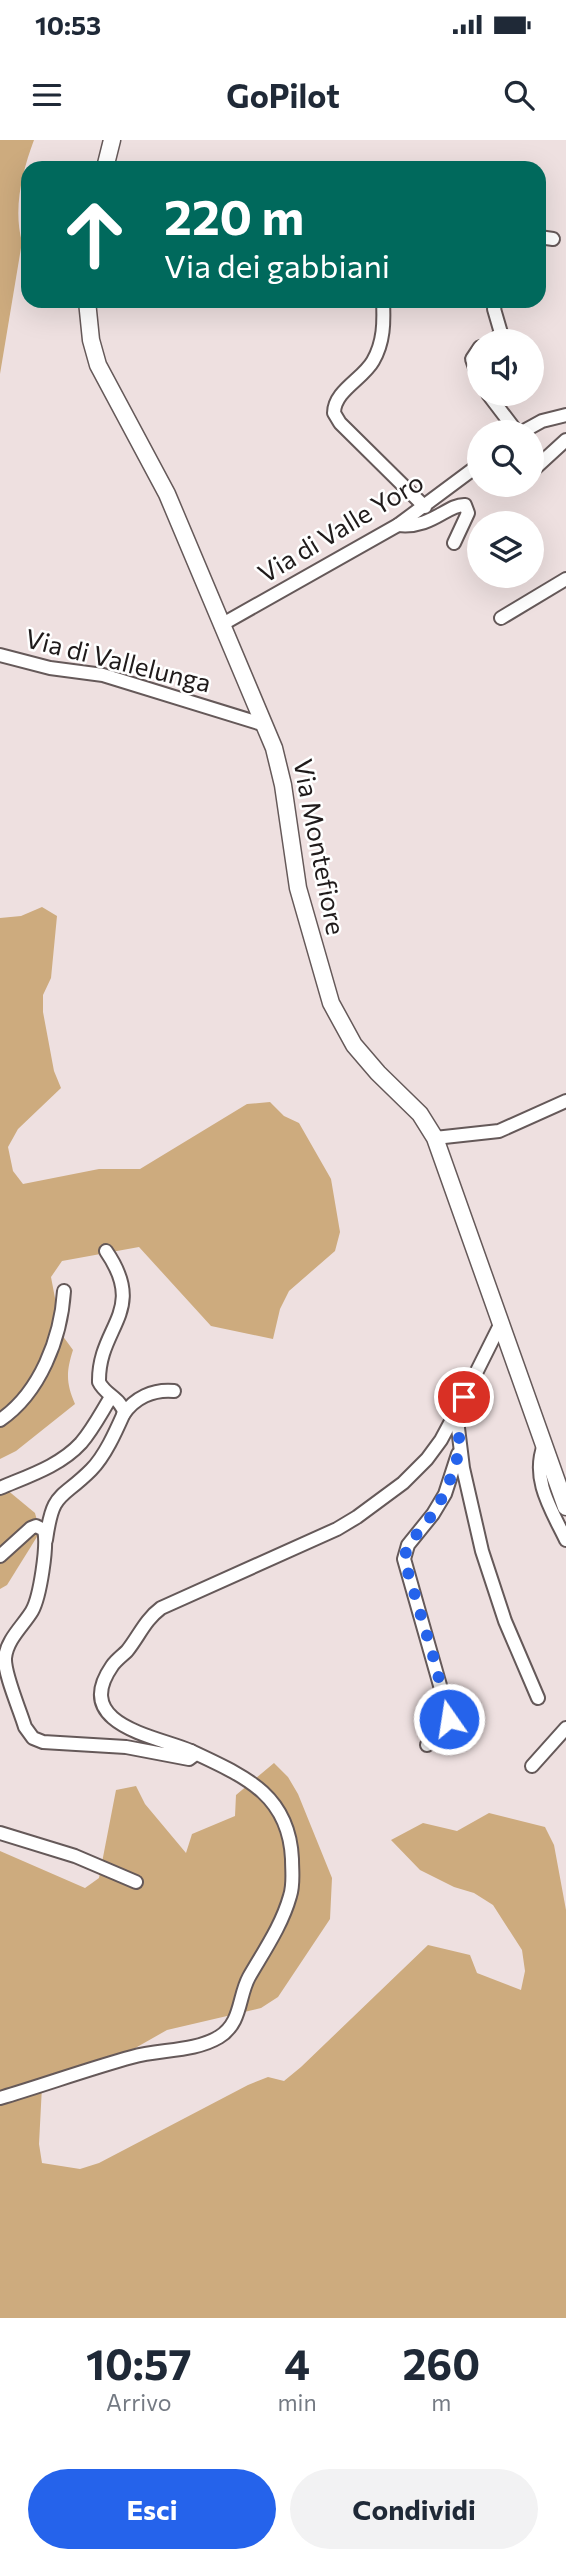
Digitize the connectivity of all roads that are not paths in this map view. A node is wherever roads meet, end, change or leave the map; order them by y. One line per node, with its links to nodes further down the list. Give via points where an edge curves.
1 (112, 140): 2 (main road)
2 (107, 161)
3 (546, 238): 4 (street)
4 (553, 239)
5 (88, 308): 21 (main road, Via Montefiore, via 98,365 167,494)
6 (383, 308): 16 (street, via 383,334 374,359 338,399 334,413)
7 (495, 308): 8 (street)
8 (499, 329)
9 (498, 406): 11 (street)
10 (566, 415): 12 (street)
11 (510, 420)
12 (544, 421)
13 (566, 440): 14 (street)
14 (544, 460)
15 (467, 474): 16 (street, Via di Valle Yoro)
16 (425, 507): 17 (street, Via di Valle Yoro)
17 (398, 525): 18 (street, via 423,524 465,505 468,513); 21 (street, Via di Valle Yoro)
18 (454, 543)
19 (566, 579): 20 (street)
20 (501, 618)
21 (221, 625): 23 (main road, Via Montefiore)
22 (0, 655): 23 (street, Via di Vallelunga, via 103,676)
23 (265, 725): 25 (main road, Via Montefiore, via 283,785 298,888 331,1003 355,1045 421,1114)
24 (566, 1101): 25 (street, via 499,1131)
25 (435, 1138): 28 (main road, Via Montefiore)
26 (106, 1251): 30 (street, via 118,1268 124,1290 122,1309 100,1368 99,1382)
27 (64, 1291): 33 (street, via 61,1321 39,1374 22,1402)
28 (502, 1322): 31 (street); 34 (main road, Via Montefiore)
29 (174, 1391): 32 (street, via 143,1396)
30 (111, 1397): 32 (street, via 123,1406); 36 (street, via 69,1453)
31 (464, 1397): 35 (street, via 457,1418); 44 (street, via 441,1440 403,1483 337,1529 161,1608 147,1620 111,1667 102,1698 105,1707 115,1721 138,1734)
32 (123, 1415): 39 (street, via 93,1468 54,1503)
33 (0, 1420)
34 (544, 1445): 37 (main road, Via Montefiore); 38 (street, via 540,1481)
35 (460, 1447): 41 (street, via 482,1552); 43 (street, via 444,1494 405,1555 449,1717)
36 (0, 1488)
37 (566, 1507)
38 (566, 1539)
39 (45, 1547): 40 (street, via 44,1530 33,1527); 44 (street, via 33,1609 20,1624 5,1660 26,1729 43,1742 126,1747 185,1760 193,1756)
40 (0, 1556)
41 (538, 1698)
42 (566, 1728): 45 (street)
43 (427, 1745)
44 (191, 1751): 48 (street, via 262,1792 281,1812 290,1839 291,1894 247,1981 233,2024 203,2044 132,2057)
45 (531, 1766)
46 (0, 1833): 47 (street, via 70,1854)
47 (136, 1882)
48 (0, 2098)

